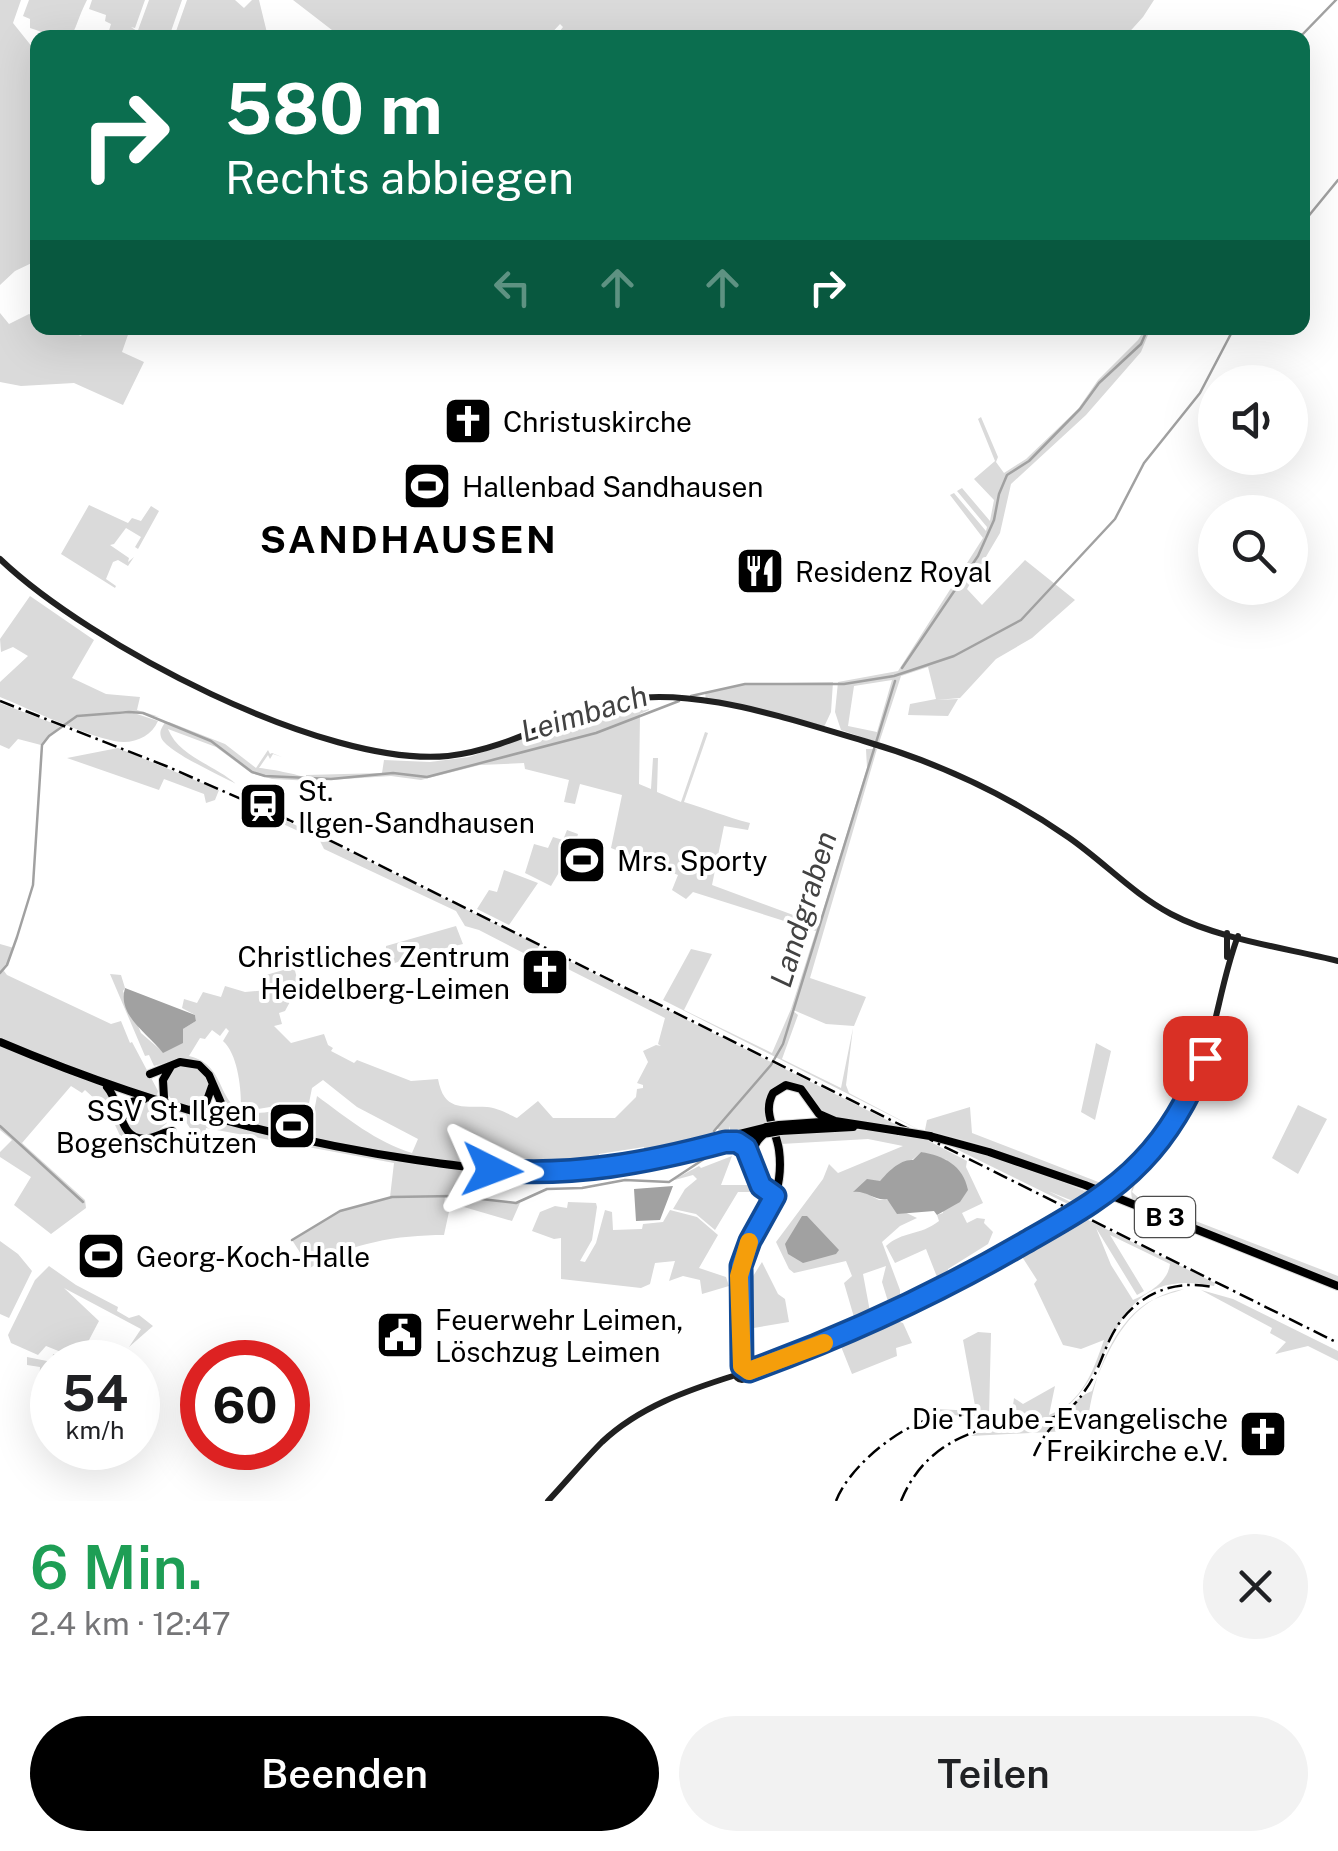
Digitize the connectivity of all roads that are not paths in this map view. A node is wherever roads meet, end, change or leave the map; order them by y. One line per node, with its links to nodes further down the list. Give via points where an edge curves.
1 (0, 559): 3 (main road, via 106,638 167,672 359,749 418,758 461,754)
2 (624, 689): 3 (main road)
3 (618, 700): 4 (main road, via 696,700 876,744 936,766 1068,837 1171,914)
4 (1227, 933): 5 (main road); 7 (main road)
5 (1238, 936): 6 (main road); 7 (main road)
6 (1248, 938): 7 (main road); 8 (main road)
7 (1230, 951): 32 (main road, bridge, via 1205,1058 1186,1100 1157,1144 1117,1184 1067,1219 890,1313)
8 (1338, 961)
9 (0, 1042): 12 (main road, B 3)
10 (177, 1063): 11 (main road); 13 (main road, via 199,1065); 14 (main road, via 164,1078)
11 (150, 1074)
12 (90, 1078): 16 (main road, B 3); 20 (main road, via 116,1099)
13 (212, 1082): 17 (main road, via 206,1102); 23 (main road, via 224,1108)
14 (164, 1098)
15 (810, 1098): 18 (main road, via 819,1114); 19 (main road, via 808,1115); 28 (main road, via 786,1086 769,1099)
16 (154, 1101): 17 (main road, B 3); 20 (main road, via 137,1099 128,1106)
17 (183, 1110): 23 (main road, B 3)
18 (835, 1121): 19 (main road, B 3); 21 (main road, B 3)
19 (783, 1126): 21 (main road, B 3); 24 (main road, B 3, bridge)
20 (124, 1129): 22 (main road, via 145,1139)
21 (896, 1130): 31 (main road, B 3, bridge, via 1084,1186)
22 (172, 1131)
23 (262, 1131): 26 (main road, B 3, via 420,1161 524,1172 583,1171)
24 (767, 1131): 25 (main road, B 3); 26 (main road, B 3, via 702,1142); 27 (main road)
25 (725, 1142): 26 (main road, B 3); 27 (main road, via 742,1144)
26 (663, 1157)
27 (752, 1157): 29 (main road)
28 (780, 1171): 29 (main road, via 775,1182); 30 (main road)
29 (763, 1184): 30 (main road)
30 (775, 1194): 32 (main road, via 741,1266)
31 (1338, 1286)
32 (746, 1368): 33 (main road, via 744,1379 736,1374 636,1417)
33 (548, 1501)

